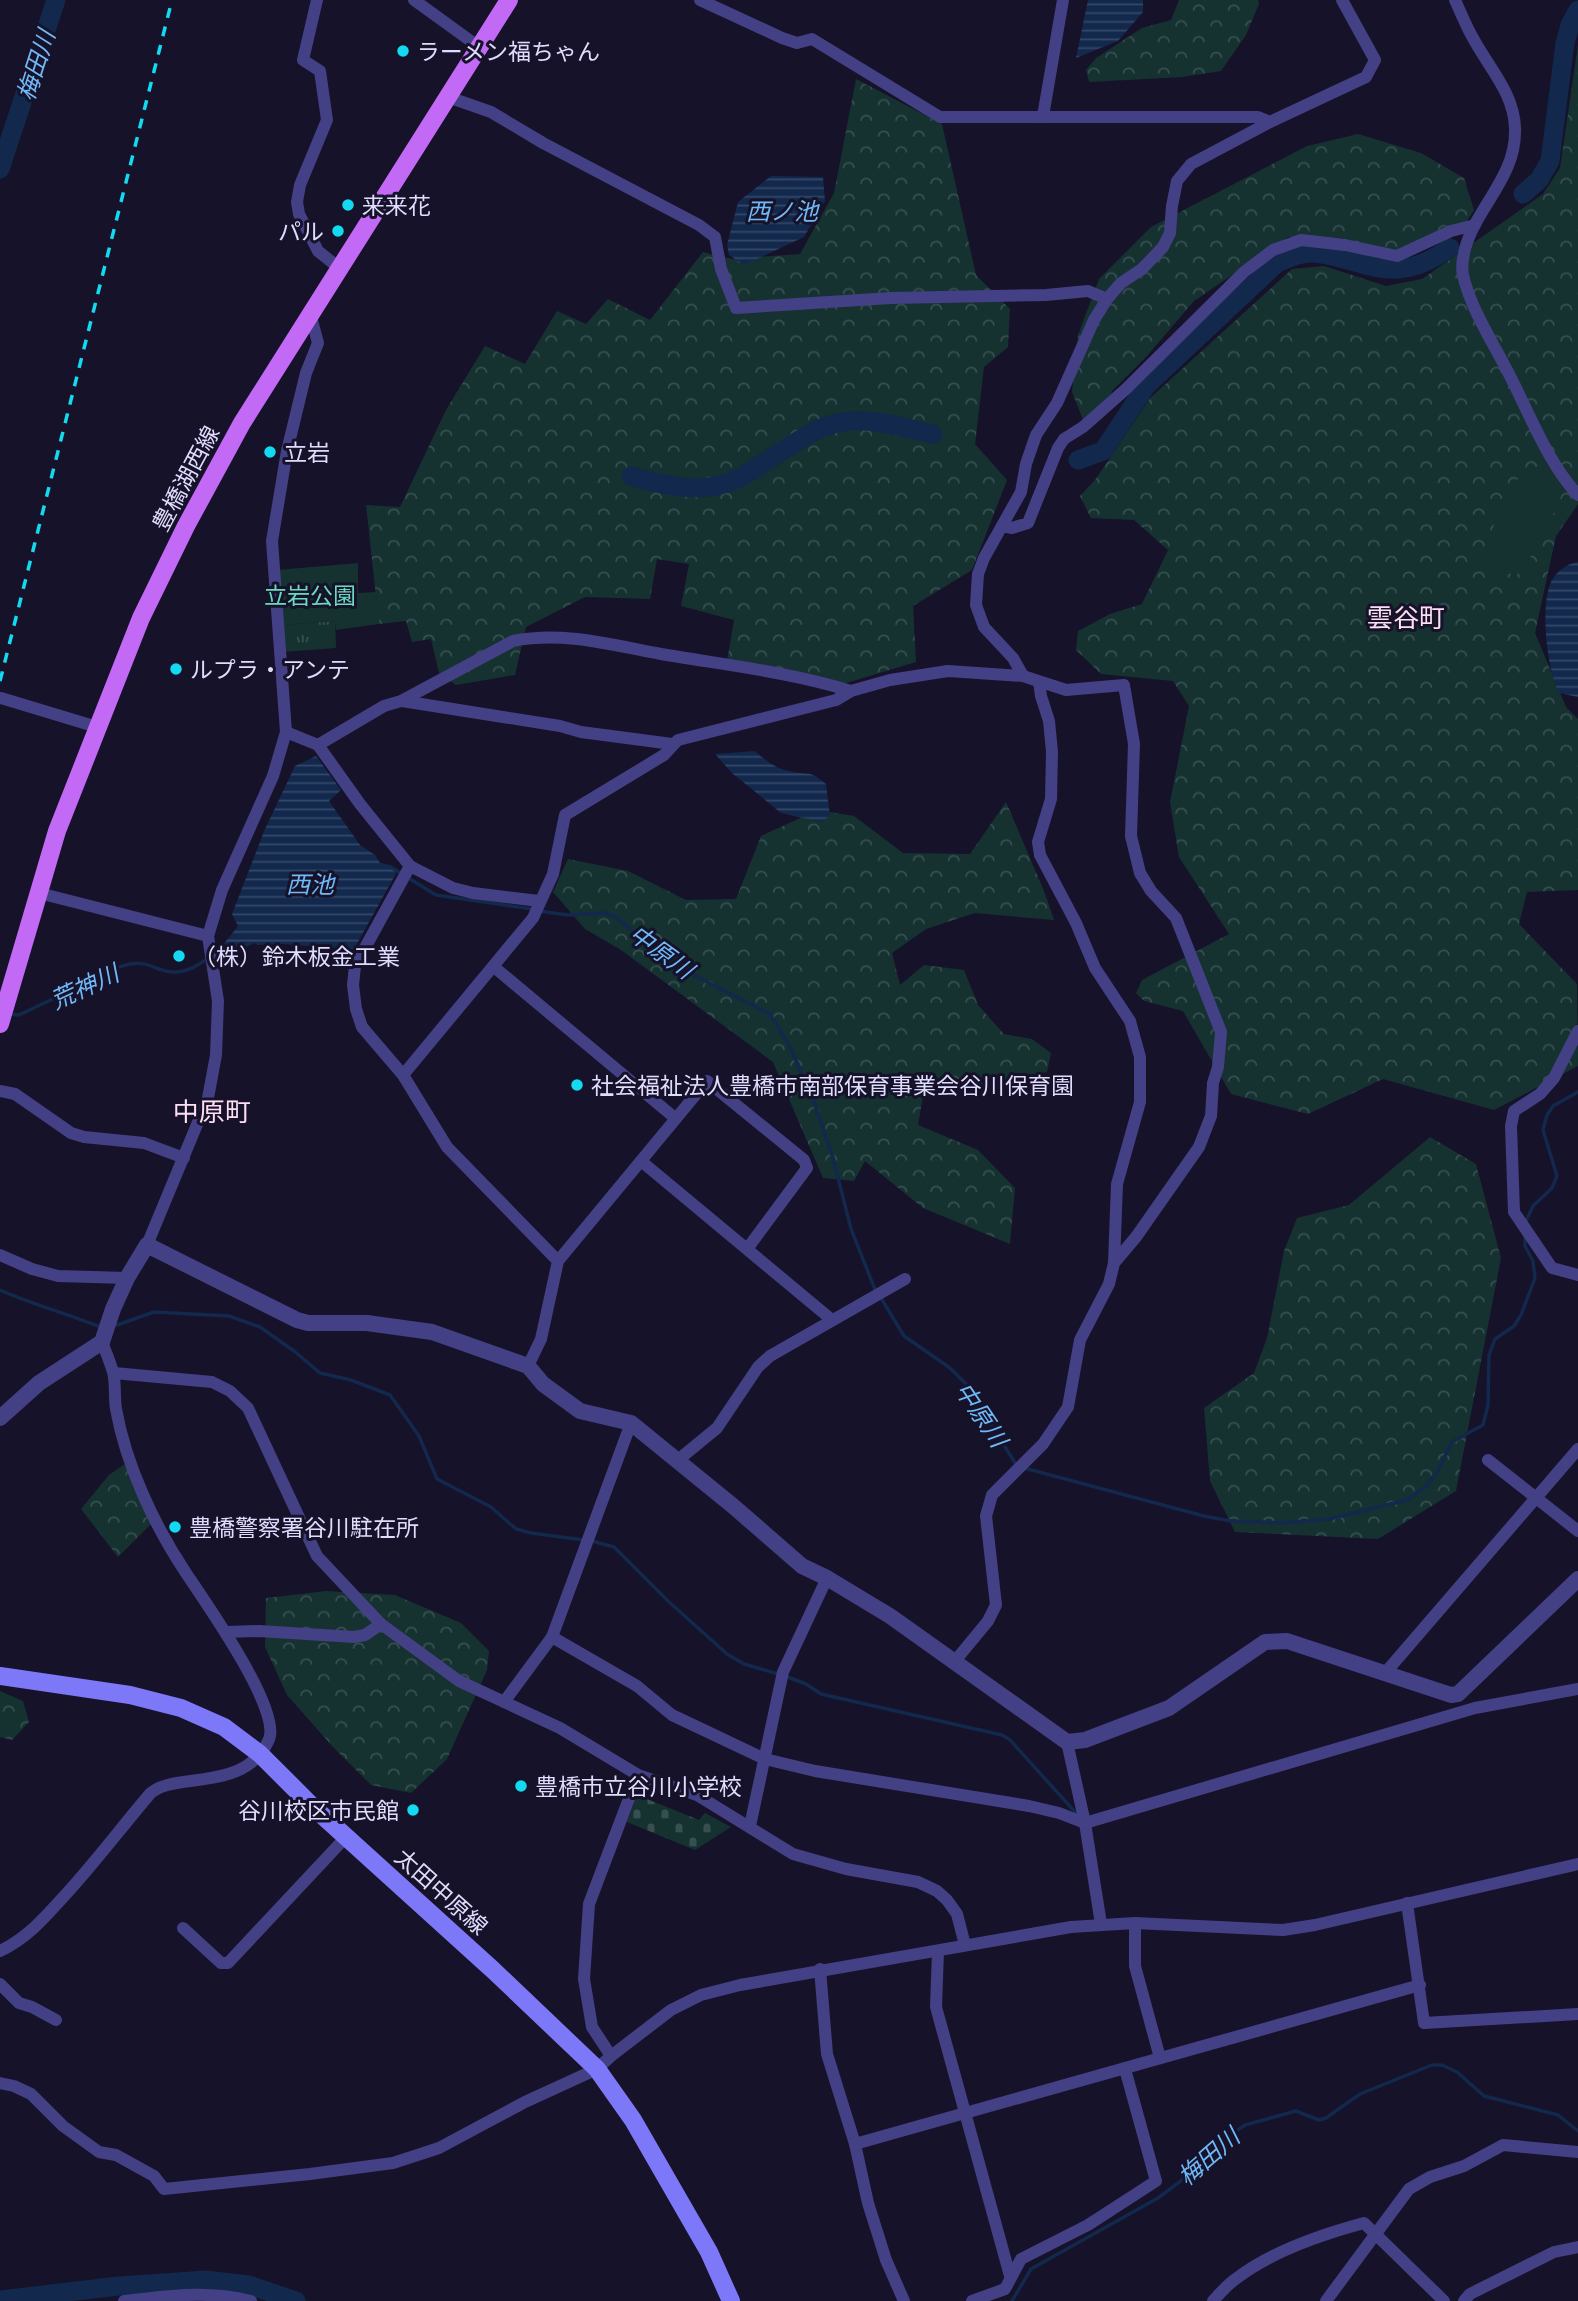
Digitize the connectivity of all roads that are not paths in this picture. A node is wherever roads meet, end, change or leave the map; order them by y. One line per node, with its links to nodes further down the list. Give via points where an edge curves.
1 (317, 0): 13 (street, via 303,60 320,71 327,120 300,185 298,202 299,214 318,251)
2 (414, 0): 8 (street)
3 (509, 0): 8 (main road, 豊橋湖西線)
4 (700, 0): 10 (street, via 782,38 797,43 813,39 940,117)
5 (1063, 0): 10 (street)
6 (1342, 0): 11 (street, via 1369,45 1375,60 1372,69 1366,77)
7 (1455, 0): 12 (street, via 1504,86 1515,127 1513,154)
8 (479, 47): 9 (main road, 豊橋湖西線)
9 (448, 97): 13 (main road, 豊橋湖西線); 14 (street, via 491,112 699,225 715,237 736,308 1088,291)
10 (1043, 116): 11 (street, via 1258,117)
11 (1270, 122): 14 (street, via 1191,164 1177,181 1170,233 1163,247)
12 (1475, 225): 16 (street, via 1461,267 1467,287); 19 (street, via 1397,256 1301,240 1273,250 1244,272 1083,428 1064,439 1028,523)
13 (338, 267): 15 (main road, 豊橋湖西線)
14 (1107, 299): 19 (street, via 1057,403 1036,435 1021,492)
15 (310, 313): 25 (main road, 豊橋湖西線, via 186,526 141,618); 26 (street, via 318,343 287,452 272,541)
16 (1564, 477): 17 (street); 18 (street)
17 (1578, 478)
18 (1578, 495)
19 (1002, 526): 20 (street, via 978,574 976,605 984,627)
20 (1023, 676): 21 (street); 22 (street, via 947,671)
21 (1039, 682): 45 (street, via 1052,752 1051,799 1038,842 1040,856 1095,968 1130,1021 1140,1057 1140,1102 1117,1184); 45 (street, via 1066,690 1124,685 1134,744 1131,836 1140,873 1176,918 1221,1031 1210,1116 1199,1147)
22 (851, 691): 24 (street, via 749,667 565,636 513,641); 27 (street, via 836,700)
23 (1, 698): 25 (street)
24 (401, 701): 27 (street); 28 (street, via 384,706)
25 (97, 727): 30 (main road, 豊橋湖西線, via 57,831)
26 (286, 732): 28 (street); 32 (street, via 273,776 222,890)
27 (672, 744): 31 (street, via 664,755 565,815 553,874)
28 (318, 745): 29 (street)
29 (406, 872): 31 (street); 36 (street, via 355,966 353,985 362,1027)
30 (39, 894): 32 (street); 34 (main road, 豊橋湖西線)
31 (536, 908): 33 (street)
32 (208, 936): 39 (street, via 218,1001 216,1055 208,1098)
33 (494, 967): 36 (street); 38 (street)
34 (2, 1018)
35 (1578, 1031): 46 (street, via 1554,1078 1514,1111 1511,1126 1514,1212 1552,1268)
36 (403, 1074): 44 (street, via 447,1147)
37 (0, 1091): 39 (street, via 15,1094 71,1133 144,1143)
38 (675, 1118): 40 (street); 42 (street, via 707,1081 804,1160 807,1168)
39 (184, 1158): 41 (street)
40 (641, 1161): 42 (street); 44 (street)
41 (147, 1245): 47 (street); 51 (street, via 297,1320 432,1332)
42 (747, 1249): 49 (street)
43 (0, 1255): 47 (street, via 58,1276)
44 (558, 1261): 51 (street, via 541,1339)
45 (1114, 1263): 65 (street, via 1109,1284 1080,1340 1068,1407 1044,1444 992,1495 986,1516 996,1605)
46 (1578, 1275)
47 (127, 1278): 50 (street)
48 (905, 1279): 49 (street)
49 (832, 1321): 56 (street, via 770,1356 721,1422)
50 (102, 1342): 52 (street); 53 (street, via 39,1383)
51 (528, 1366): 54 (street, via 543,1384 580,1411)
52 (114, 1373): 62 (street, via 212,1382 230,1391 248,1408 317,1556); 63 (street, via 116,1408 136,1481 181,1565)
53 (0, 1418)
54 (631, 1423): 56 (street); 64 (street)
55 (1578, 1448): 58 (street)
56 (678, 1460): 60 (street, via 802,1566)
57 (1488, 1460): 58 (street)
58 (1536, 1498): 59 (street); 66 (street)
59 (1578, 1531)
60 (827, 1578): 65 (street); 74 (street, via 782,1674)
61 (1578, 1579): 68 (street)
62 (381, 1624): 63 (street, via 354,1637); 70 (street, via 459,1681)
63 (226, 1632): 73 (street, via 252,1676 268,1716 270,1736)
64 (552, 1637): 70 (street); 74 (street, via 637,1686 671,1715)
65 (955, 1661): 72 (street)
66 (1386, 1672): 68 (street, via 1451,1695); 72 (street, via 1287,1641 1265,1642 1169,1708 1085,1740)
67 (0, 1676): 73 (main road, 太田中原線, via 130,1695 181,1708 224,1727)
68 (1464, 1689): 71 (street)
69 (1578, 1689): 71 (street)
70 (504, 1702): 75 (street, via 560,1728)
71 (1475, 1708): 76 (street)
72 (1068, 1742): 76 (street)
73 (260, 1754): 78 (main road, 太田中原線); 85 (street, via 226,1776 151,1792 35,1929)
74 (765, 1759): 76 (street, via 1029,1806); 77 (street)
75 (638, 1775): 77 (street, via 697,1795); 92 (street, via 589,1904 584,1979 592,2027)
76 (1085, 1823): 82 (street)
77 (750, 1826): 84 (street, via 793,1854 846,1870 918,1882 937,1891 957,1914)
78 (346, 1837): 83 (street, via 228,1963 221,1963); 94 (main road, 太田中原線)
79 (1578, 1864): 80 (street)
80 (1407, 1903): 81 (street, via 1283,1930); 89 (street)
81 (1135, 1923): 82 (street); 93 (street, via 1135,1966)
82 (1101, 1924): 84 (street)
83 (183, 1928)
84 (965, 1944): 86 (street)
85 (0, 1951)
86 (938, 1951): 87 (street); 97 (street, via 936,2007)
87 (820, 1969): 92 (street, via 701,1995 671,2010); 98 (street, via 827,2054)
88 (0, 1984): 91 (street, via 19,2003)
89 (1420, 1984): 90 (street, via 1424,2023); 93 (street)
90 (1578, 2014)
91 (55, 2020)
92 (611, 2056): 94 (street)
93 (1160, 2058): 95 (street)
94 (597, 2069): 96 (street, via 439,2148 393,2163 164,2189 155,2176 116,2155 99,2152 63,2126 31,2094); 105 (main road, 太田中原線, via 634,2120 709,2252)
95 (1125, 2069): 97 (street); 102 (street, via 1156,2181 1088,2225 1021,2259)
96 (0, 2082)
97 (965, 2113): 98 (street); 102 (street)
98 (855, 2144): 106 (street, via 868,2203)
99 (1578, 2152): 100 (street, via 1503,2145 1409,2189)
100 (1378, 2234): 108 (street, via 1364,2223 1310,2239 1237,2277); 109 (street); 110 (street)
101 (1578, 2247): 111 (street, via 1555,2252)
102 (1010, 2276): 107 (street, via 1005,2288)
103 (126, 2301): 104 (street, via 195,2293)
104 (251, 2301)
105 (731, 2301)
106 (904, 2301)
107 (972, 2301)
108 (1213, 2301)
109 (1326, 2301)
110 (1444, 2301)
111 (1464, 2301)

